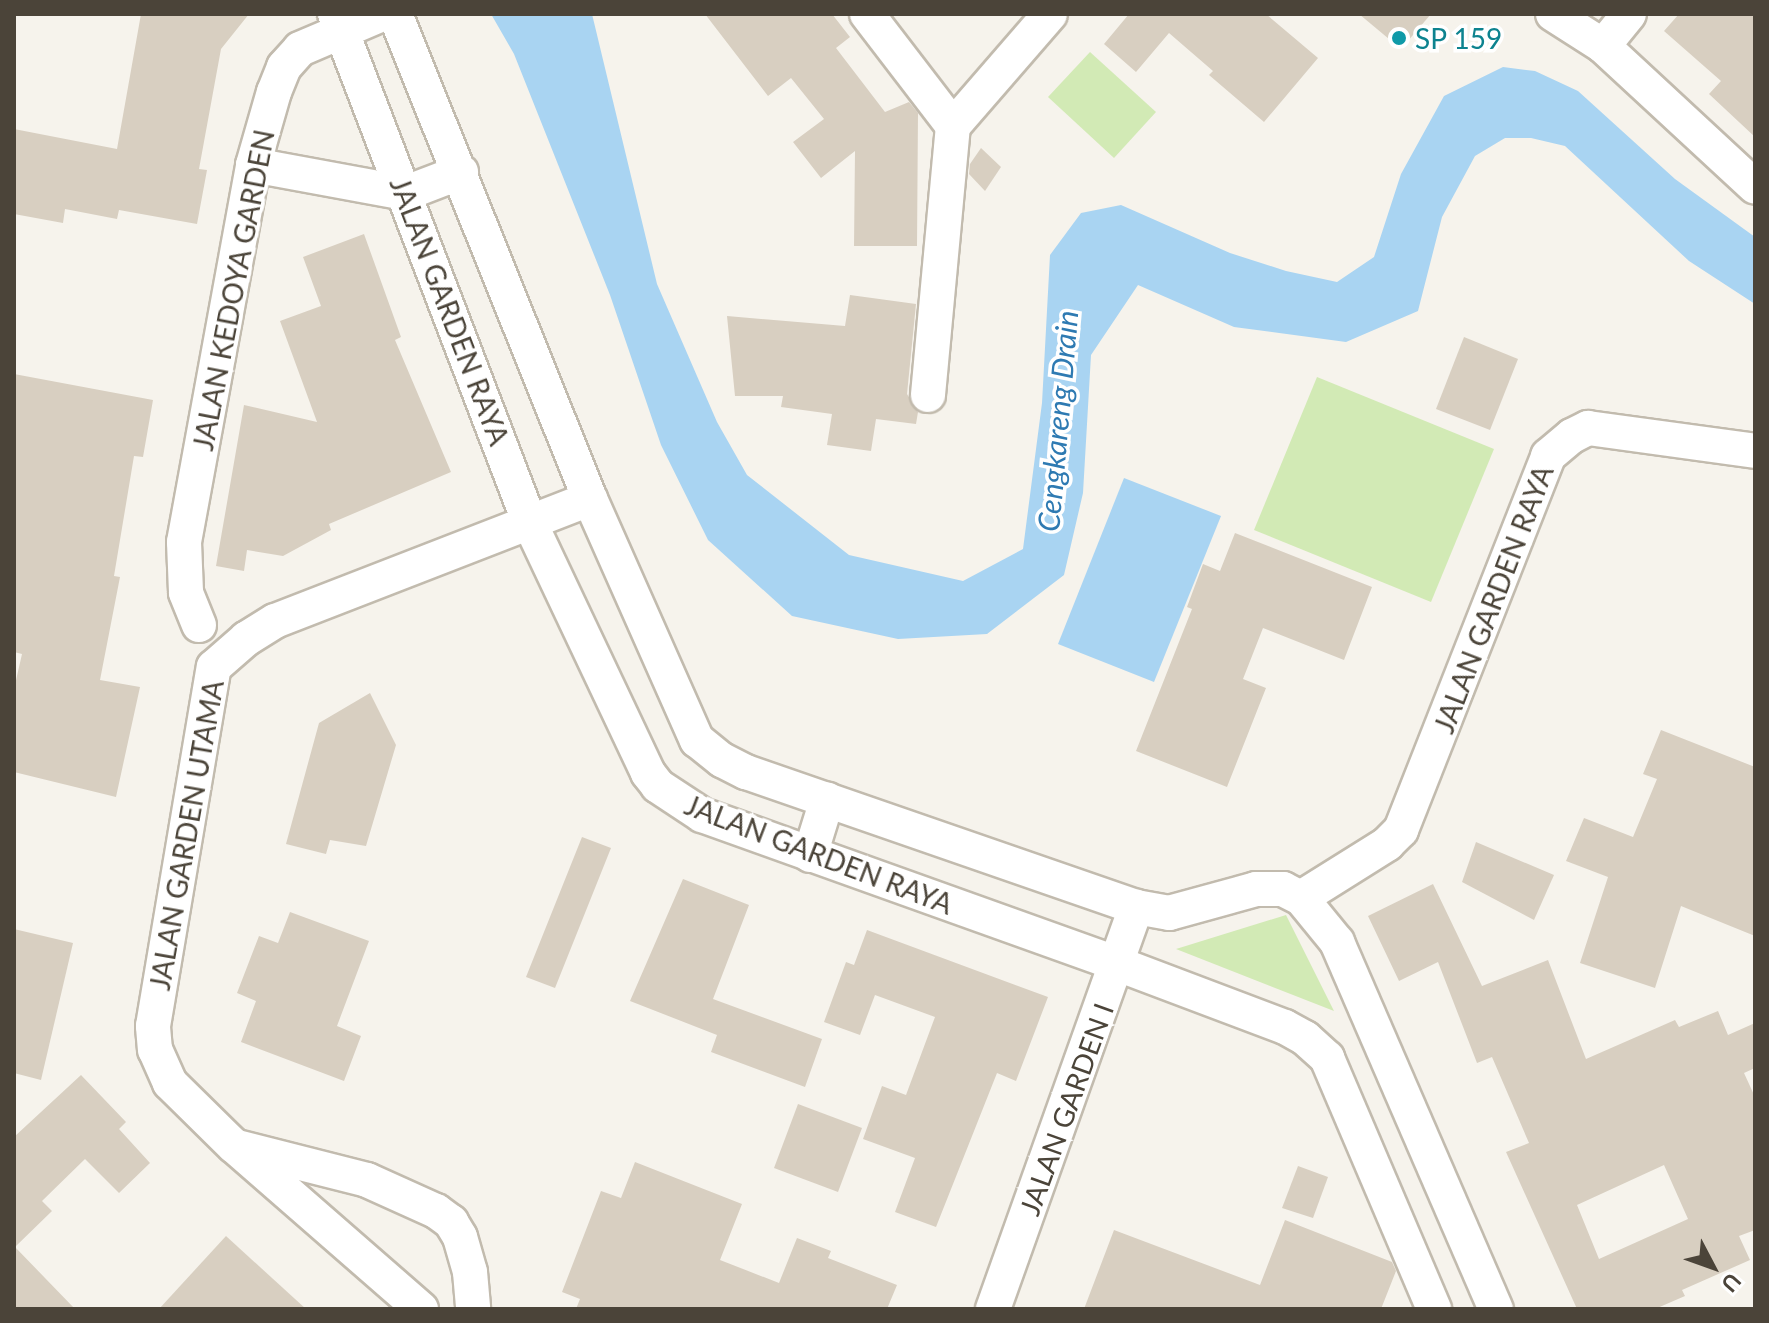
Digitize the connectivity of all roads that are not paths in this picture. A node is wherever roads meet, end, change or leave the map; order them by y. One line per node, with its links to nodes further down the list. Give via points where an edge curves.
1 (382, 14): 7 (street, JALAN KEDOYA GARDEN)
2 (395, 14): 11 (street, JALAN GARDEN RAYA)
3 (867, 14): 9 (street)
4 (1050, 14): 9 (street)
5 (1553, 14): 8 (street)
6 (1629, 14): 8 (street)
7 (338, 22): 10 (street, JALAN KEDOYA GARDEN, via 284,67); 13 (street, JALAN GARDEN RAYA)
8 (1603, 46): 12 (street)
9 (953, 126): 14 (street)
10 (253, 165): 13 (street); 18 (street, JALAN KEDOYA GARDEN, via 184,542 186,592)
11 (461, 172): 13 (street); 16 (street, JALAN GARDEN RAYA)
12 (1755, 187)
13 (406, 193): 17 (street, JALAN GARDEN RAYA)
14 (928, 395)
15 (1755, 451): 21 (street, JALAN GARDEN RAYA, via 1588,428 1548,456 1401,830)
16 (590, 499): 17 (street, JALAN GARDEN UTAMA); 19 (street, JALAN GARDEN RAYA, via 697,740 746,772)
17 (529, 521): 20 (street, JALAN GARDEN RAYA, via 658,786 702,815); 26 (street, JALAN GARDEN UTAMA, via 275,621 214,667 153,1026 155,1050 170,1083)
18 (199, 625)
19 (827, 800): 20 (street); 22 (street, JALAN GARDEN RAYA)
20 (810, 855): 23 (street, JALAN GARDEN RAYA)
21 (1301, 898): 22 (street, JALAN GARDEN RAYA, via 1283,889 1256,889 1169,913); 24 (street, via 1337,942)
22 (1136, 907): 23 (street, JALAN GARDEN I)
23 (1118, 964): 25 (street, JALAN GARDEN RAYA, via 1285,1027); 29 (street, JALAN GARDEN I)
24 (1375, 1033): 25 (street); 31 (street)
25 (1327, 1058): 30 (street)
26 (234, 1146): 27 (street, JALAN GARDEN UTAMA); 28 (street, via 367,1180 436,1211 460,1237)
27 (421, 1309)
28 (473, 1309)
29 (993, 1309)
30 (1434, 1309)
31 (1496, 1309)

